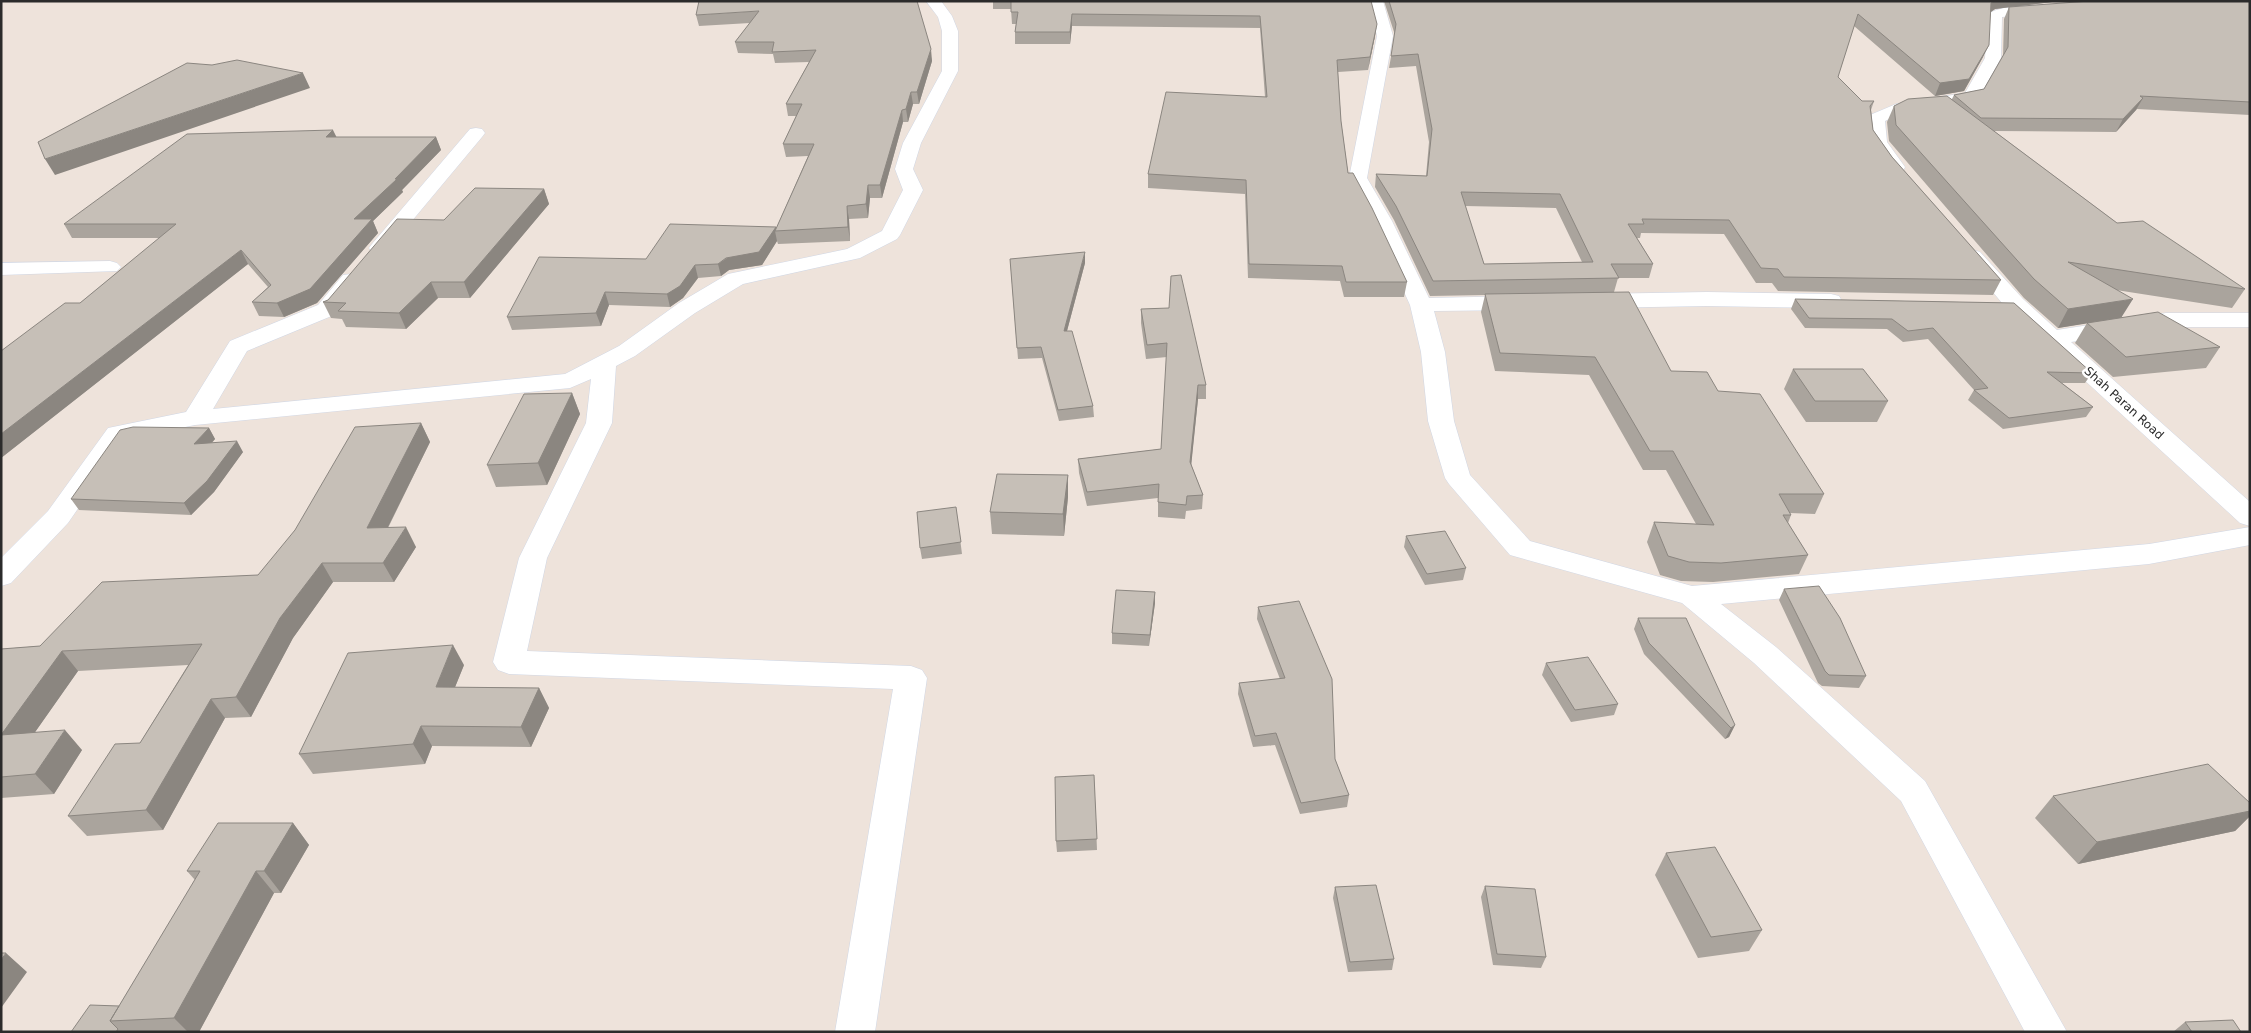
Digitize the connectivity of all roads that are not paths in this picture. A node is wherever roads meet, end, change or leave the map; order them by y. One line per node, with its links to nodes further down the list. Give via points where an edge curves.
1 (933, 1): 17 (street, via 945,16 950,31 950,71 912,143 904,170 913,190 890,235 854,254 736,278)
2 (1376, 1): 14 (street, via 1385,36 1358,178 1382,220)
3 (2063, 8): 5 (street, via 1995,15 1992,58 1971,97 1896,109 1876,119 1878,142)
4 (476, 133): 18 (street, via 326,310 238,346)
5 (1907, 180)
6 (1958, 238): 13 (street, Shah Paran Road)
7 (110, 267): 8 (street)
8 (1, 269)
9 (1539, 302): 14 (street)
10 (1579, 302): 11 (street, via 1707,299)
11 (1846, 302)
12 (1985, 304): 13 (street)
13 (2015, 304): 16 (street, Shah Paran Road)
14 (1421, 305): 22 (street, via 1433,352 1441,421 1458,478 1520,548)
15 (2250, 320): 16 (street, via 2166,320)
16 (2052, 338): 19 (street, Shah Paran Road)
17 (606, 362): 18 (street, via 570,381); 23 (street, via 599,423 533,558 509,662 911,678)
18 (195, 418): 21 (street, via 116,433 58,517)
19 (2250, 517)
20 (2250, 536): 22 (street, via 2149,554)
21 (1, 576)
22 (1692, 596): 24 (street, via 1765,656 1913,791)
23 (855, 1032)
24 (2047, 1032)

